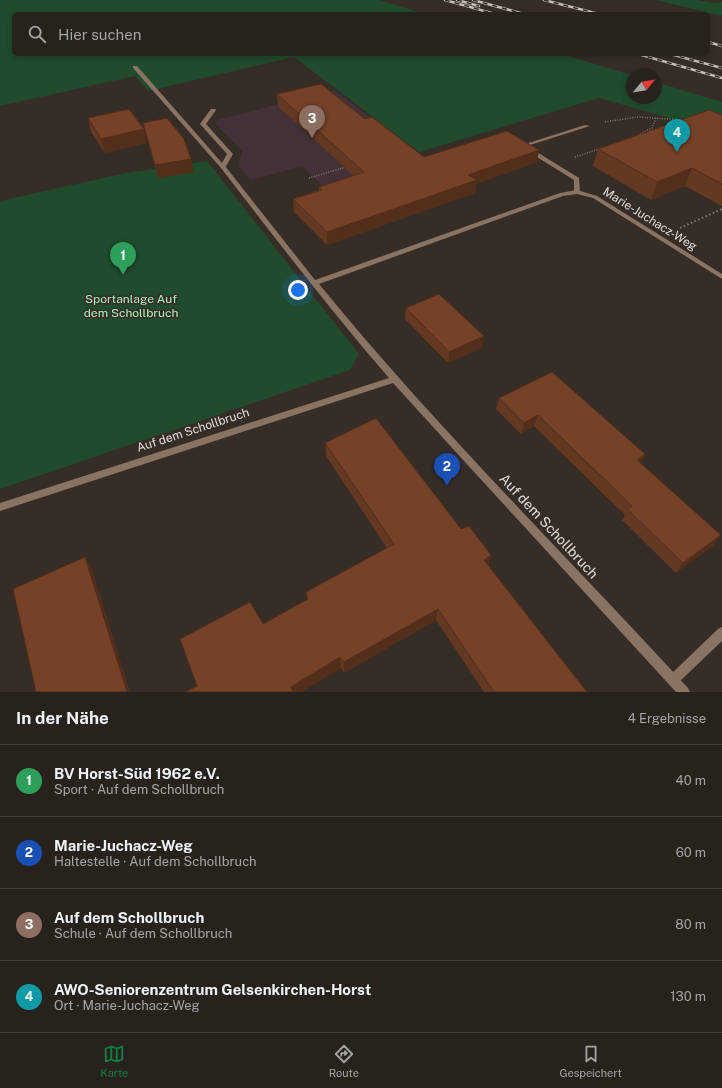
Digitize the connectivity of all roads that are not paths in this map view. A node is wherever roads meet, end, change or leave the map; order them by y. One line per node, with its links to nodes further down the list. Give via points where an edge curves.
1 (135, 67): 4 (street, Auf dem Schollbruch)
2 (212, 110): 4 (street, via 203,124 230,154)
3 (587, 126): 5 (street, via 522,146 577,179)
4 (223, 168): 7 (street, Auf dem Schollbruch)
5 (577, 192): 6 (street, Marie-Juchacz-Weg, via 595,197); 7 (street, Marie-Juchacz-Weg, via 542,200)
6 (722, 276)
7 (314, 283): 8 (street, Auf dem Schollbruch)
8 (395, 379): 9 (street, Auf dem Schollbruch); 11 (street, Auf dem Schollbruch)
9 (0, 507)
10 (722, 633): 11 (street)
11 (673, 680): 12 (street, Auf dem Schollbruch)
12 (684, 692)

